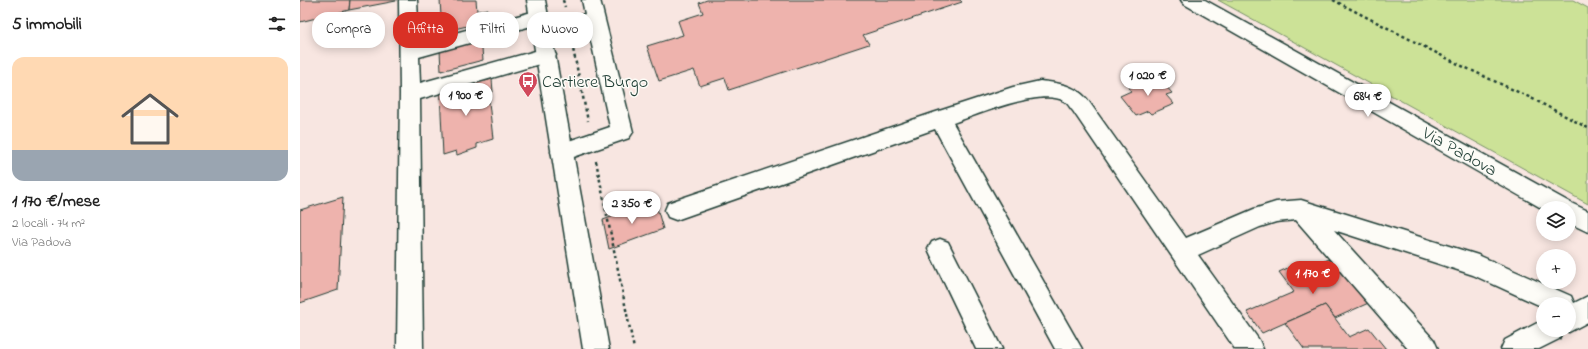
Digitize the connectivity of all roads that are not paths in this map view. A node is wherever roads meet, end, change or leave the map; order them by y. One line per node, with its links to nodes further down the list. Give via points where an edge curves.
1 (408, 0): 6 (main road)
2 (1190, 0): 11 (main road, Via Padova)
3 (593, 9): 10 (main road, via 622,132)
4 (527, 19): 6 (main road)
5 (545, 48): 7 (main road)
6 (409, 53): 8 (main road)
7 (546, 55): 8 (main road); 10 (main road)
8 (410, 94): 20 (main road)
9 (940, 118): 12 (main road); 17 (main road, via 1013,95 1040,90 1058,91 1072,96); 23 (main road)
10 (562, 152): 21 (main road)
11 (1549, 201)
12 (676, 210)
13 (1301, 210): 17 (main road, via 1276,212 1254,219); 18 (main road, via 1478,266); 25 (main road)
14 (1576, 216): 15 (main road)
15 (1588, 222)
16 (940, 249): 22 (main road)
17 (1182, 251): 24 (main road)
18 (1546, 297)
19 (1537, 337): 26 (main road)
20 (410, 349)
21 (596, 349)
22 (989, 349)
23 (1069, 349)
24 (1250, 349)
25 (1425, 349)
26 (1514, 349)

